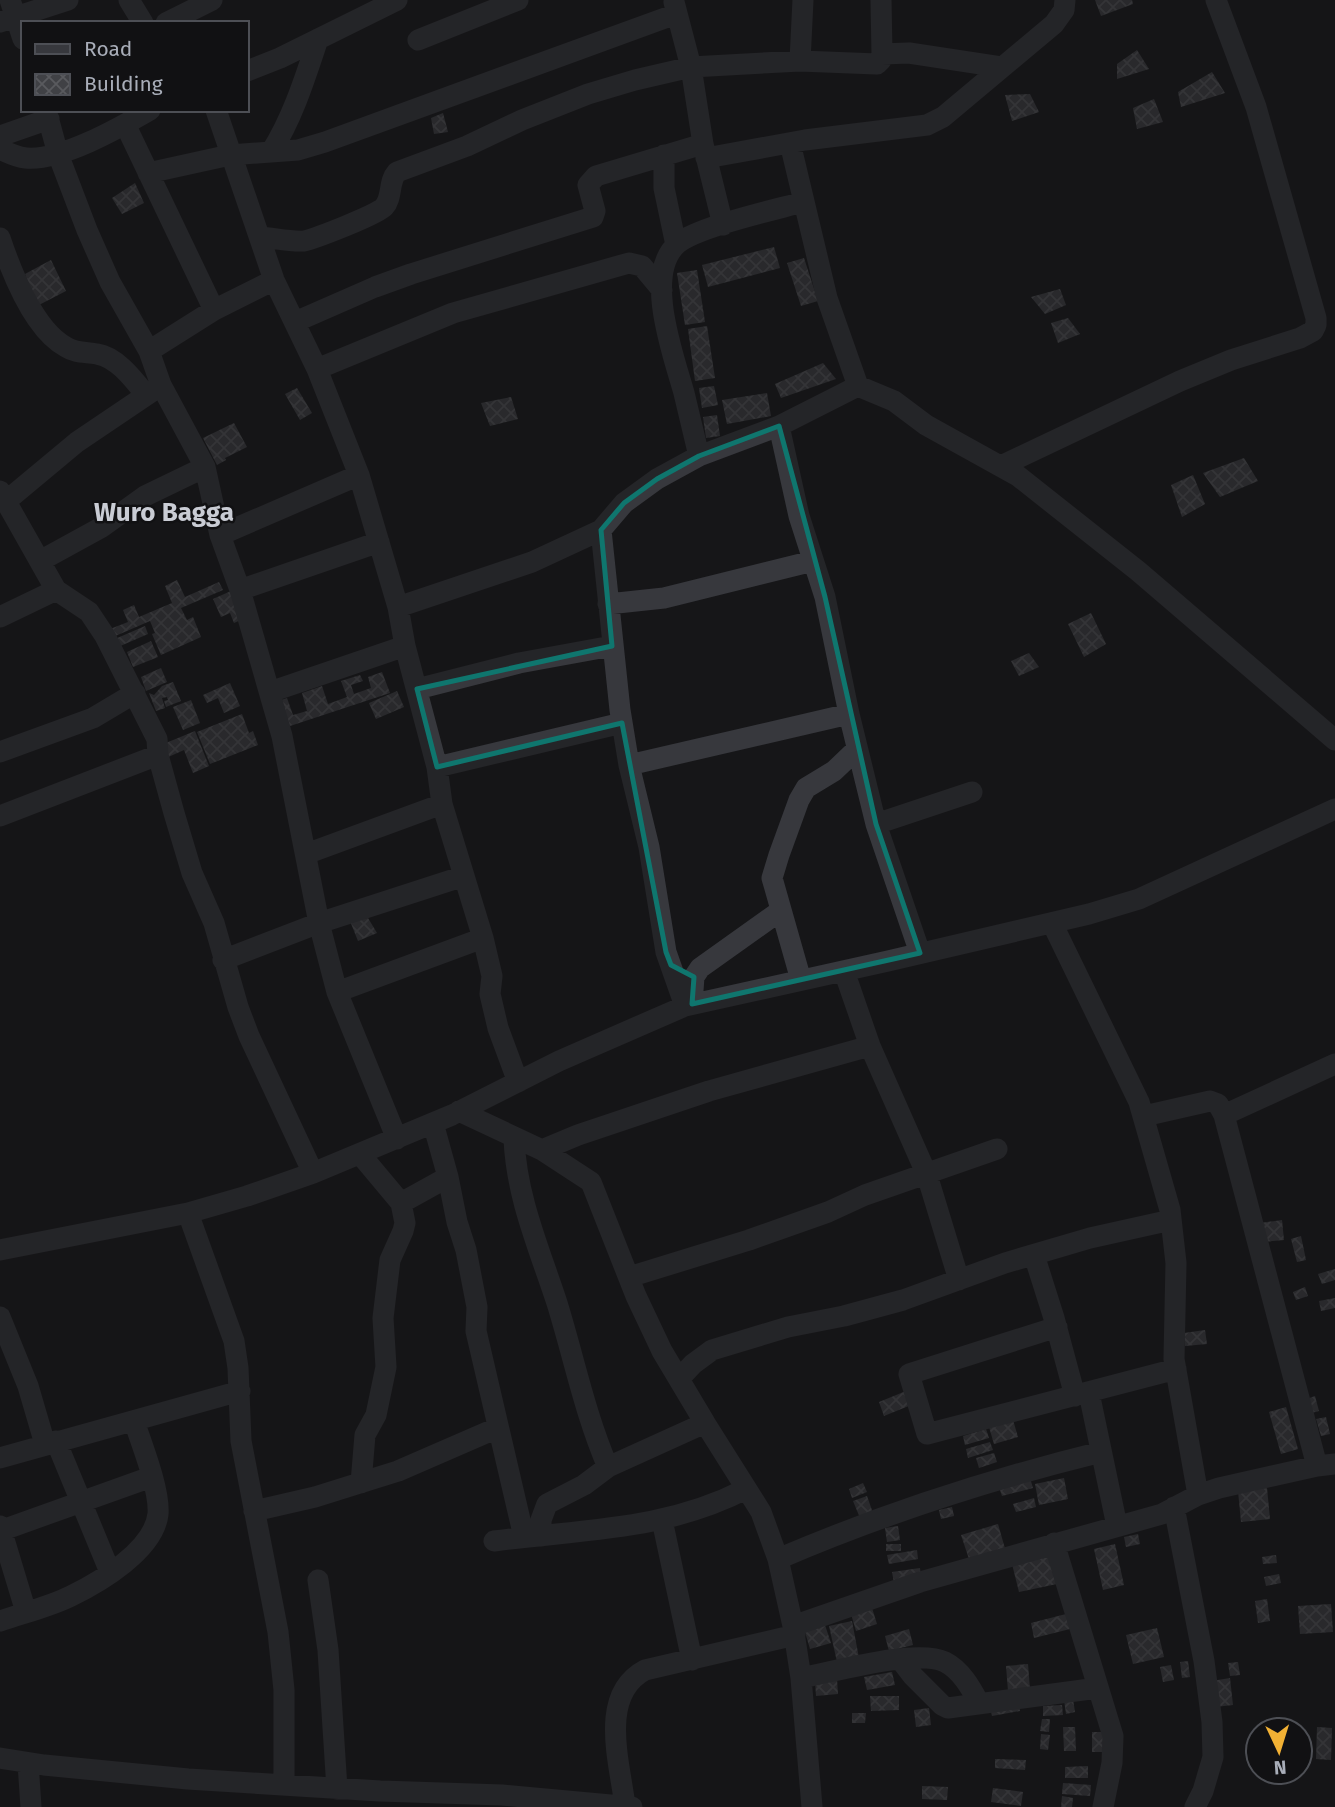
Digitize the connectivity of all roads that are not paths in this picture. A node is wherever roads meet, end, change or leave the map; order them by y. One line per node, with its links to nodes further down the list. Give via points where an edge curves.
1 (68, 0): 11 (street)
2 (129, 0): 12 (street)
3 (212, 0): 13 (street)
4 (397, 0): 15 (street)
5 (518, 0): 16 (street)
6 (797, 0): 18 (street)
7 (881, 0): 17 (street)
8 (1065, 0): 20 (street, via 1054,24)
9 (1216, 0): 50 (street, via 1256,107 1316,325 1300,338 1231,360)
10 (675, 7): 19 (street); 30 (street, via 324,142)
11 (9, 13): 14 (street)
12 (142, 21)
13 (170, 21)
14 (21, 35)
15 (318, 39): 21 (street); 30 (street, via 295,105)
16 (418, 40)
17 (882, 54): 18 (street, via 877,64); 20 (street, via 909,52)
18 (800, 61): 19 (street)
19 (691, 67): 29 (street); 37 (street, via 588,94 397,172 386,206 354,223 306,240)
20 (1001, 67): 27 (street, via 943,117 927,125)
21 (248, 71)
22 (146, 112): 25 (street)
23 (217, 112): 32 (street)
24 (48, 115): 26 (street); 31 (street)
25 (125, 124): 31 (street); 34 (street)
26 (0, 136)
27 (790, 143): 29 (street); 35 (street)
28 (0, 149): 31 (street, via 27,158)
29 (705, 151): 33 (street); 36 (street)
30 (271, 152): 32 (street)
31 (58, 154): 44 (street, via 110,282)
32 (230, 155): 34 (street); 37 (street)
33 (664, 155): 39 (street, via 666,199); 43 (street, via 596,176 589,185 593,216 411,274)
34 (148, 173): 42 (street)
35 (803, 202): 36 (street); 46 (street, via 827,298)
36 (723, 225): 39 (street)
37 (260, 237): 40 (street)
38 (0, 238): 47 (street, via 11,272 34,314 57,341 68,349 100,354)
39 (676, 245): 41 (street, via 664,264)
40 (274, 280): 42 (street); 43 (street)
41 (662, 290): 45 (street, via 642,266 629,263 453,313); 49 (street, via 670,350)
42 (214, 310): 44 (street)
43 (295, 322): 45 (street)
44 (149, 351): 47 (street)
45 (317, 369): 52 (street)
46 (858, 386): 48 (street); 50 (street, via 894,401 926,425)
47 (153, 390): 51 (street); 53 (street)
48 (779, 426): 49 (street); 58 (street)
49 (699, 456): 54 (street, via 624,503)
50 (1001, 466): 71 (street, via 1138,571)
51 (205, 467): 55 (street); 57 (street, via 145,496 102,527)
52 (359, 475): 55 (street); 56 (street)
53 (3, 496): 57 (street)
54 (601, 530): 61 (street); 62 (street, via 532,562)
55 (220, 535): 60 (street)
56 (379, 542): 60 (street); 62 (street)
57 (40, 561): 59 (street)
58 (813, 561): 61 (street, via 664,598); 69 (street)
59 (56, 590): 63 (street); 68 (street, via 89,612)
60 (240, 590): 67 (street)
61 (608, 604): 65 (street)
62 (398, 607): 64 (street)
63 (0, 617)
64 (405, 646): 66 (street); 67 (street)
65 (612, 646): 66 (street); 70 (street)
66 (417, 689): 76 (street)
67 (270, 692): 82 (street)
68 (135, 693): 73 (street, via 93,718); 74 (street, via 157,739)
69 (849, 714): 72 (street); 75 (street)
70 (622, 723): 75 (street); 76 (street)
71 (1335, 740)
72 (857, 749): 81 (street); 84 (street, via 835,771 806,788 799,800 772,878)
73 (0, 752)
74 (158, 755): 80 (street); 89 (street)
75 (629, 765): 90 (street)
76 (438, 767): 78 (street)
77 (972, 792): 81 (street)
78 (442, 804): 82 (street); 83 (street)
79 (1335, 809): 86 (street, via 1139,899)
80 (0, 816)
81 (876, 824): 88 (street)
82 (306, 855): 85 (street)
83 (464, 876): 85 (street); 87 (street)
84 (780, 911): 92 (street); 93 (street)
85 (319, 923): 89 (street); 94 (street)
86 (1052, 923): 88 (street); 101 (street)
87 (483, 938): 94 (street); 98 (street, via 492,976 490,994)
88 (920, 953): 91 (street)
89 (223, 960): 108 (street, via 249,1036)
90 (670, 965): 92 (street); 95 (street)
91 (844, 971): 93 (street); 96 (street)
92 (694, 977): 95 (street)
93 (801, 980): 95 (street)
94 (337, 992): 104 (street)
95 (688, 1005): 98 (street)
96 (870, 1046): 106 (street, via 709,1091); 109 (street)
97 (1335, 1064): 100 (street)
98 (518, 1082): 99 (street)
99 (459, 1111): 102 (street); 103 (street)
100 (1224, 1115): 101 (street, via 1218,1104 1210,1101); 130 (street)
101 (1144, 1116): 113 (street)
102 (433, 1123): 104 (street); 110 (street)
103 (514, 1138): 106 (street); 131 (street, via 518,1184 590,1423)
104 (397, 1139): 107 (street)
105 (997, 1149): 109 (street)
106 (542, 1150): 116 (street, via 591,1182)
107 (360, 1154): 108 (street); 111 (street)
108 (313, 1173): 112 (street)
109 (927, 1175): 116 (street, via 762,1236); 117 (street)
110 (448, 1177): 111 (street); 126 (street, via 466,1250 477,1307 476,1331)
111 (401, 1203): 133 (street, via 404,1231 390,1260 383,1318 386,1367 376,1415 365,1435)
112 (188, 1213): 114 (street); 122 (street, via 234,1341)
113 (1171, 1220): 115 (street); 120 (street, via 1176,1263)
114 (0, 1250)
115 (1034, 1255): 117 (street); 119 (street)
116 (629, 1277): 121 (street)
117 (959, 1280): 121 (street, via 903,1300 712,1350)
118 (0, 1317): 127 (street)
119 (1057, 1327): 123 (street); 123 (street, via 911,1373 927,1433)
120 (1176, 1369): 123 (street); 135 (street)
121 (679, 1379): 125 (street)
122 (240, 1391): 124 (street); 138 (street, via 241,1441)
123 (1082, 1395): 128 (street)
124 (134, 1421): 127 (street); 132 (street)
125 (705, 1423): 131 (street); 134 (street)
126 (497, 1428): 133 (street); 142 (street)
127 (51, 1442): 129 (street); 136 (street)
128 (1101, 1452): 140 (street); 145 (street, via 939,1497)
129 (0, 1458)
130 (1326, 1465): 135 (street)
131 (608, 1467): 142 (street, via 547,1504)
132 (151, 1477): 136 (street); 146 (street, via 156,1524 132,1558)
133 (361, 1483): 138 (street)
134 (746, 1489): 139 (street); 145 (street, via 761,1512)
135 (1198, 1494): 137 (street)
136 (80, 1501): 141 (street); 146 (street)
137 (1174, 1507): 140 (street); 165 (street, via 1212,1722 1213,1757)
138 (254, 1511): 158 (street, via 278,1632)
139 (663, 1520): 142 (street); 152 (street)
140 (1117, 1526): 144 (street)
141 (0, 1529): 148 (street)
142 (533, 1536): 143 (street)
143 (494, 1541)
144 (1055, 1543): 150 (street, via 920,1582); 154 (street)
145 (778, 1559): 150 (street)
146 (110, 1572): 148 (street, via 71,1596)
147 (318, 1580): 159 (street, via 328,1650)
148 (26, 1612): 149 (street)
149 (0, 1621)
150 (794, 1630): 152 (street); 153 (street)
151 (900, 1658): 153 (street); 155 (street, via 944,1662 959,1673); 155 (street, via 942,1705 954,1708)
152 (692, 1660): 161 (street, via 645,1670 632,1679 620,1698 614,1719)
153 (801, 1678): 163 (street)
154 (1098, 1688): 155 (street); 164 (street, via 1113,1736)
155 (979, 1703)
156 (0, 1758): 157 (street)
157 (28, 1763): 158 (street); 162 (street)
158 (285, 1785): 159 (street)
159 (337, 1789): 160 (street)
160 (380, 1799): 161 (street, via 502,1795)
161 (628, 1806)
162 (31, 1807)
163 (812, 1807)
164 (1103, 1807)
165 (1195, 1807)

